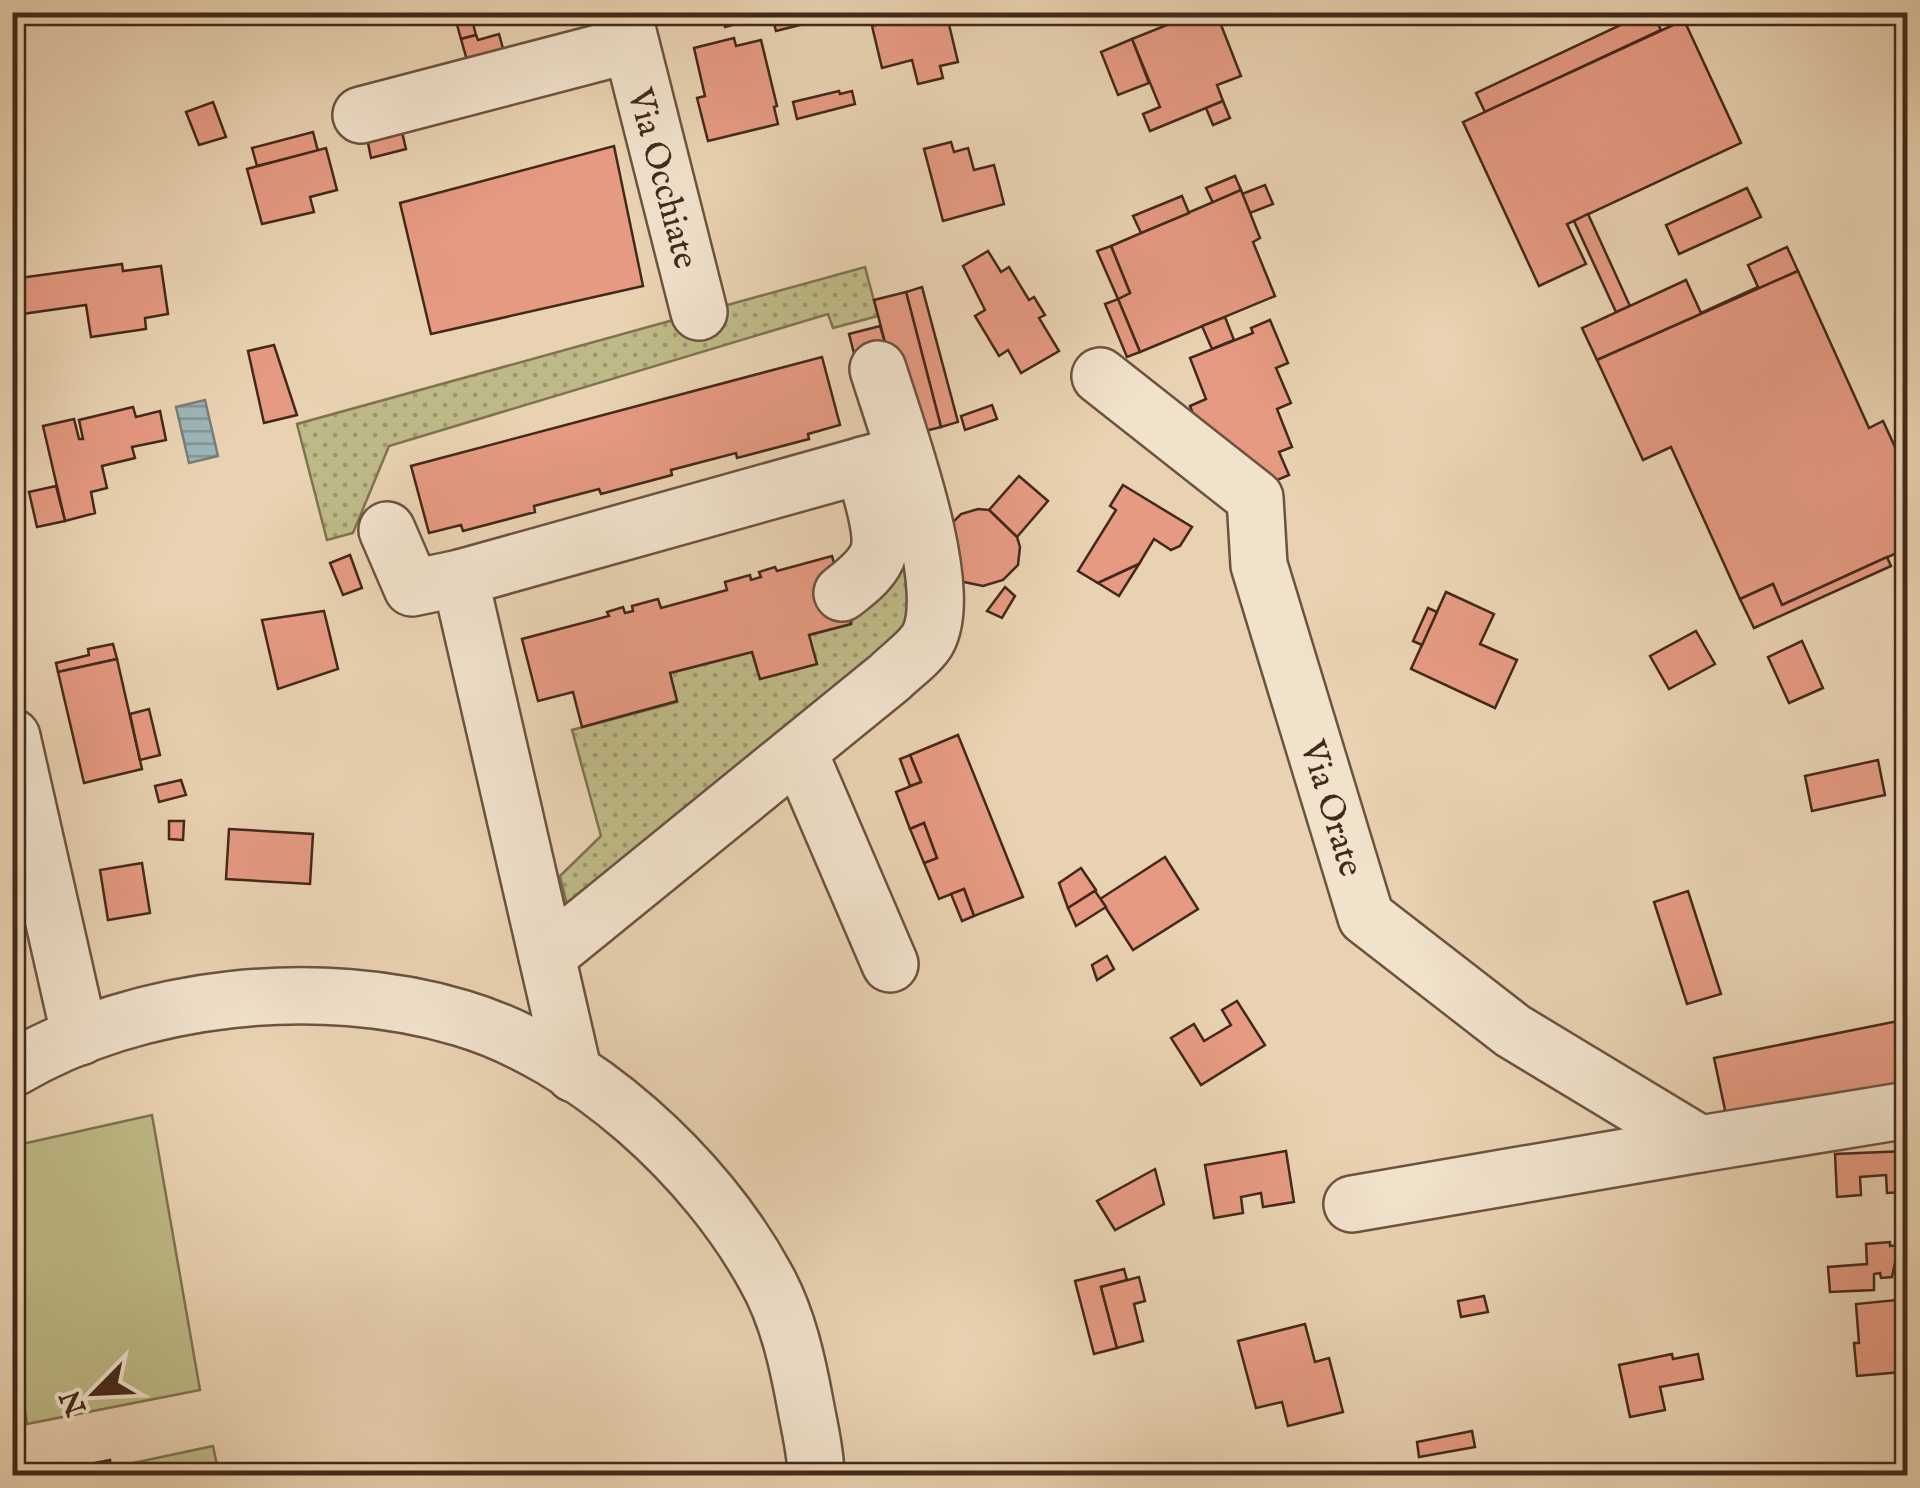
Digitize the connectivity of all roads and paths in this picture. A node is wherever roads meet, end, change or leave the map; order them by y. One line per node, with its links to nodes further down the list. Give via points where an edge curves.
1 (626, 28): 2 (street, Via Occhiate); 3 (street, Via Occhiate)
2 (361, 115)
3 (698, 312)
4 (878, 369): 6 (street)
5 (1100, 376): 18 (street, Via Orate, via 1255,498 1258,566 1366,917 1513,1031)
6 (883, 459): 8 (street); 9 (street, via 879,550 867,572); 11 (street, via 931,550 938,605 928,640)
7 (386, 530): 8 (street, via 412,588)
8 (460, 578): 12 (street)
9 (842, 593)
10 (12, 737): 14 (street)
11 (798, 752): 12 (street); 13 (street)
12 (547, 956): 16 (street)
13 (890, 964)
14 (80, 1037): 15 (street); 16 (street, via 158,1010 358,997 462,1018)
15 (12, 1068)
16 (574, 1074): 20 (street, via 614,1102 701,1185 767,1279 792,1342)
17 (1908, 1110): 18 (street)
18 (1700, 1144): 19 (street)
19 (1352, 1204)
20 (816, 1476)

